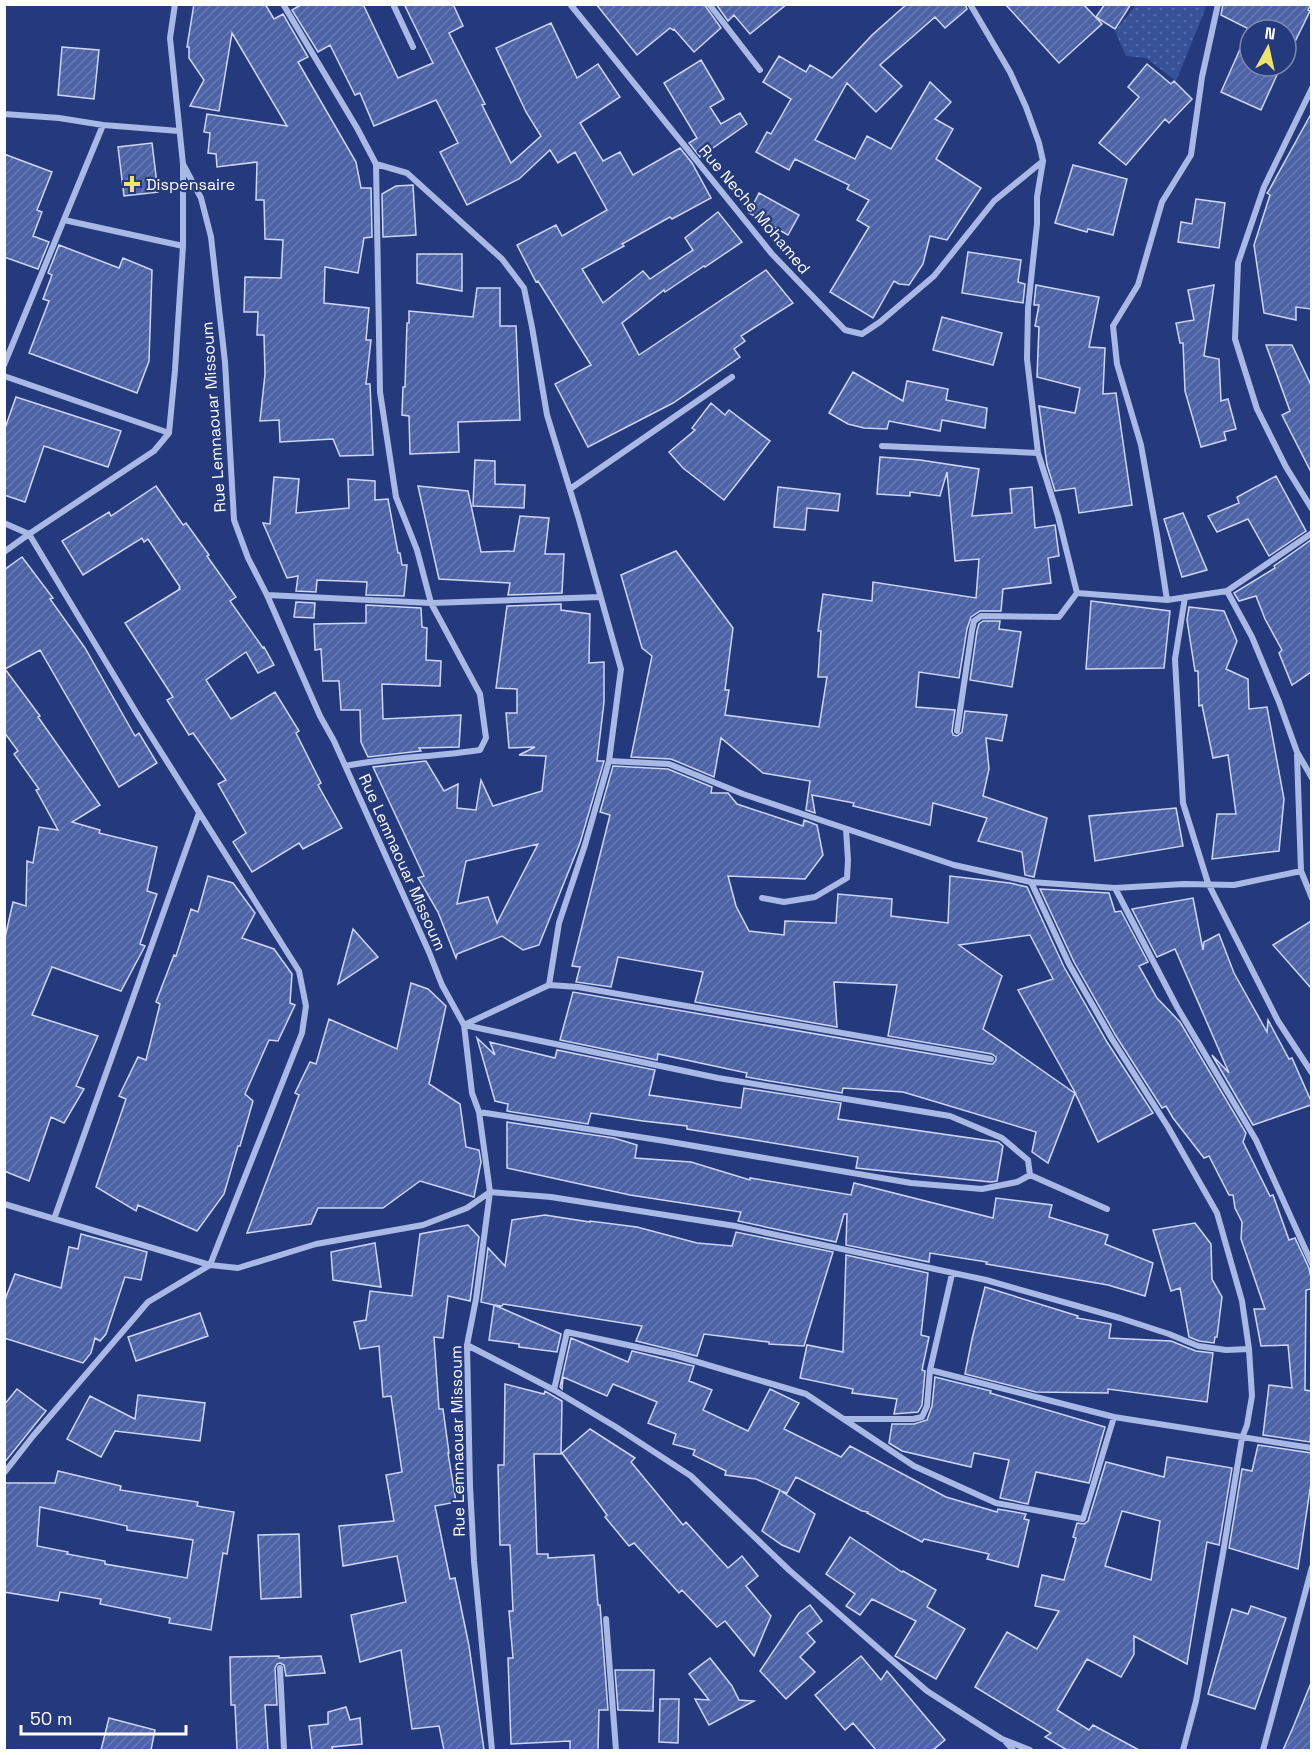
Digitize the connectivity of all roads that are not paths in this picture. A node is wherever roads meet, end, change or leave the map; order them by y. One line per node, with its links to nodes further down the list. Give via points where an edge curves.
1 (175, 4): 13 (street, Rue Lemnaouar Missoum, via 170,38)
2 (283, 4): 16 (street)
3 (393, 4): 8 (street)
4 (570, 4): 14 (street, Rue Neche Mohamed, via 772,254 845,330 862,333 934,276 994,201)
5 (709, 4): 9 (street)
6 (970, 4): 14 (street, via 1010,72)
7 (1218, 4): 36 (street, via 1191,155 1162,202 1138,285 1113,326 1117,364 1141,445)
8 (413, 47)
9 (760, 70)
10 (1311, 88): 26 (street, via 1264,187 1238,263 1235,339 1257,409)
11 (4, 114): 12 (street)
12 (103, 125): 13 (street); 17 (street)
13 (179, 130): 15 (street, Rue Lemnaouar Missoum)
14 (1043, 161): 24 (street, via 1028,308 1028,359)
15 (183, 164): 18 (street); 33 (street, Rue Lemnaouar Missoum, via 201,198 211,237 225,362 234,520)
16 (376, 164): 25 (street, via 407,173 502,259 524,288 547,415); 37 (street, via 380,392 396,497 417,550)
17 (64, 220): 18 (street); 19 (street)
18 (183, 246): 22 (street)
19 (4, 365)
20 (4, 376): 22 (street)
21 (732, 376): 25 (street)
22 (169, 433): 29 (street, via 154,451)
23 (882, 446): 24 (street)
24 (1038, 453): 32 (street)
25 (570, 489): 34 (street)
26 (1311, 508)
27 (4, 523): 29 (street)
28 (1311, 533): 31 (street)
29 (29, 534): 30 (street); 43 (street)
30 (4, 552)
31 (1227, 591): 35 (street); 39 (street, via 1252,638)
32 (1077, 593): 36 (street); 38 (street, via 1059,617 981,616 974,621)
33 (267, 595): 37 (street); 41 (street, Rue Lemnaouar Missoum)
34 (600, 597): 37 (street); 40 (street, via 621,669)
35 (1185, 597): 36 (street); 47 (street, via 1175,659 1183,803)
36 (1167, 600)
37 (431, 603): 41 (street, via 480,694 486,738 480,750)
38 (957, 731)
39 (1297, 752): 42 (street); 45 (street)
40 (609, 761): 44 (street, via 669,764); 51 (street, via 559,923)
41 (345, 766): 52 (street, Rue Lemnaouar Missoum, via 442,985)
42 (1311, 778)
43 (199, 813): 60 (street); 62 (street, via 299,971 306,1006 302,1033)
44 (846, 829): 46 (street, via 954,865); 49 (street, via 847,878 815,897 784,902)
45 (1301, 871): 47 (street, via 1234,885); 50 (street)
46 (1031, 882): 48 (street); 65 (street, via 1069,964 1217,1213 1242,1301)
47 (1208, 883): 48 (street); 54 (street, via 1278,1021)
48 (1115, 888): 61 (street, via 1177,1006 1256,1140)
49 (762, 898)
50 (1311, 898)
51 (549, 985): 52 (street); 53 (street)
52 (464, 1025): 55 (street, Rue Lemnaouar Missoum, via 472,1093); 56 (street, via 718,1078 950,1116 1002,1138 1028,1160)
53 (991, 1059)
54 (1311, 1073)
55 (479, 1112): 56 (street, via 911,1183 982,1189 1017,1182); 57 (street, Rue Lemnaouar Missoum)
56 (1030, 1175): 59 (street)
57 (490, 1192): 62 (street, via 467,1208 423,1225 316,1244 238,1268); 63 (street, via 551,1197 735,1226); 64 (street, Rue Lemnaouar Missoum)
58 (4, 1204): 60 (street)
59 (1107, 1209)
60 (54, 1219): 62 (street)
61 (1311, 1264)
62 (210, 1265): 72 (street, via 148,1302)
63 (952, 1274): 65 (street, via 1120,1318 1198,1347); 66 (street)
64 (467, 1345): 67 (street); 78 (street, Rue Lemnaouar Missoum, via 474,1561)
65 (1249, 1349): 70 (street, via 1252,1396)
66 (930, 1370): 68 (street); 69 (street, via 927,1406 922,1417)
67 (554, 1390): 69 (street, via 567,1332 674,1355 806,1394); 76 (street, via 691,1476 789,1570 927,1691)
68 (1114, 1417): 69 (street, via 1083,1519 996,1503 914,1466); 70 (street)
69 (844, 1419)
70 (1242, 1438): 71 (street); 82 (street, via 1224,1553)
71 (1311, 1448)
72 (4, 1473)
73 (1311, 1567): 83 (street)
74 (606, 1619): 79 (street)
75 (279, 1668): 77 (street)
76 (1002, 1738): 80 (street); 81 (street)
77 (284, 1750)
78 (492, 1750)
79 (616, 1750)
80 (1013, 1750)
81 (1030, 1750)
82 (1183, 1750)
83 (1263, 1750)

